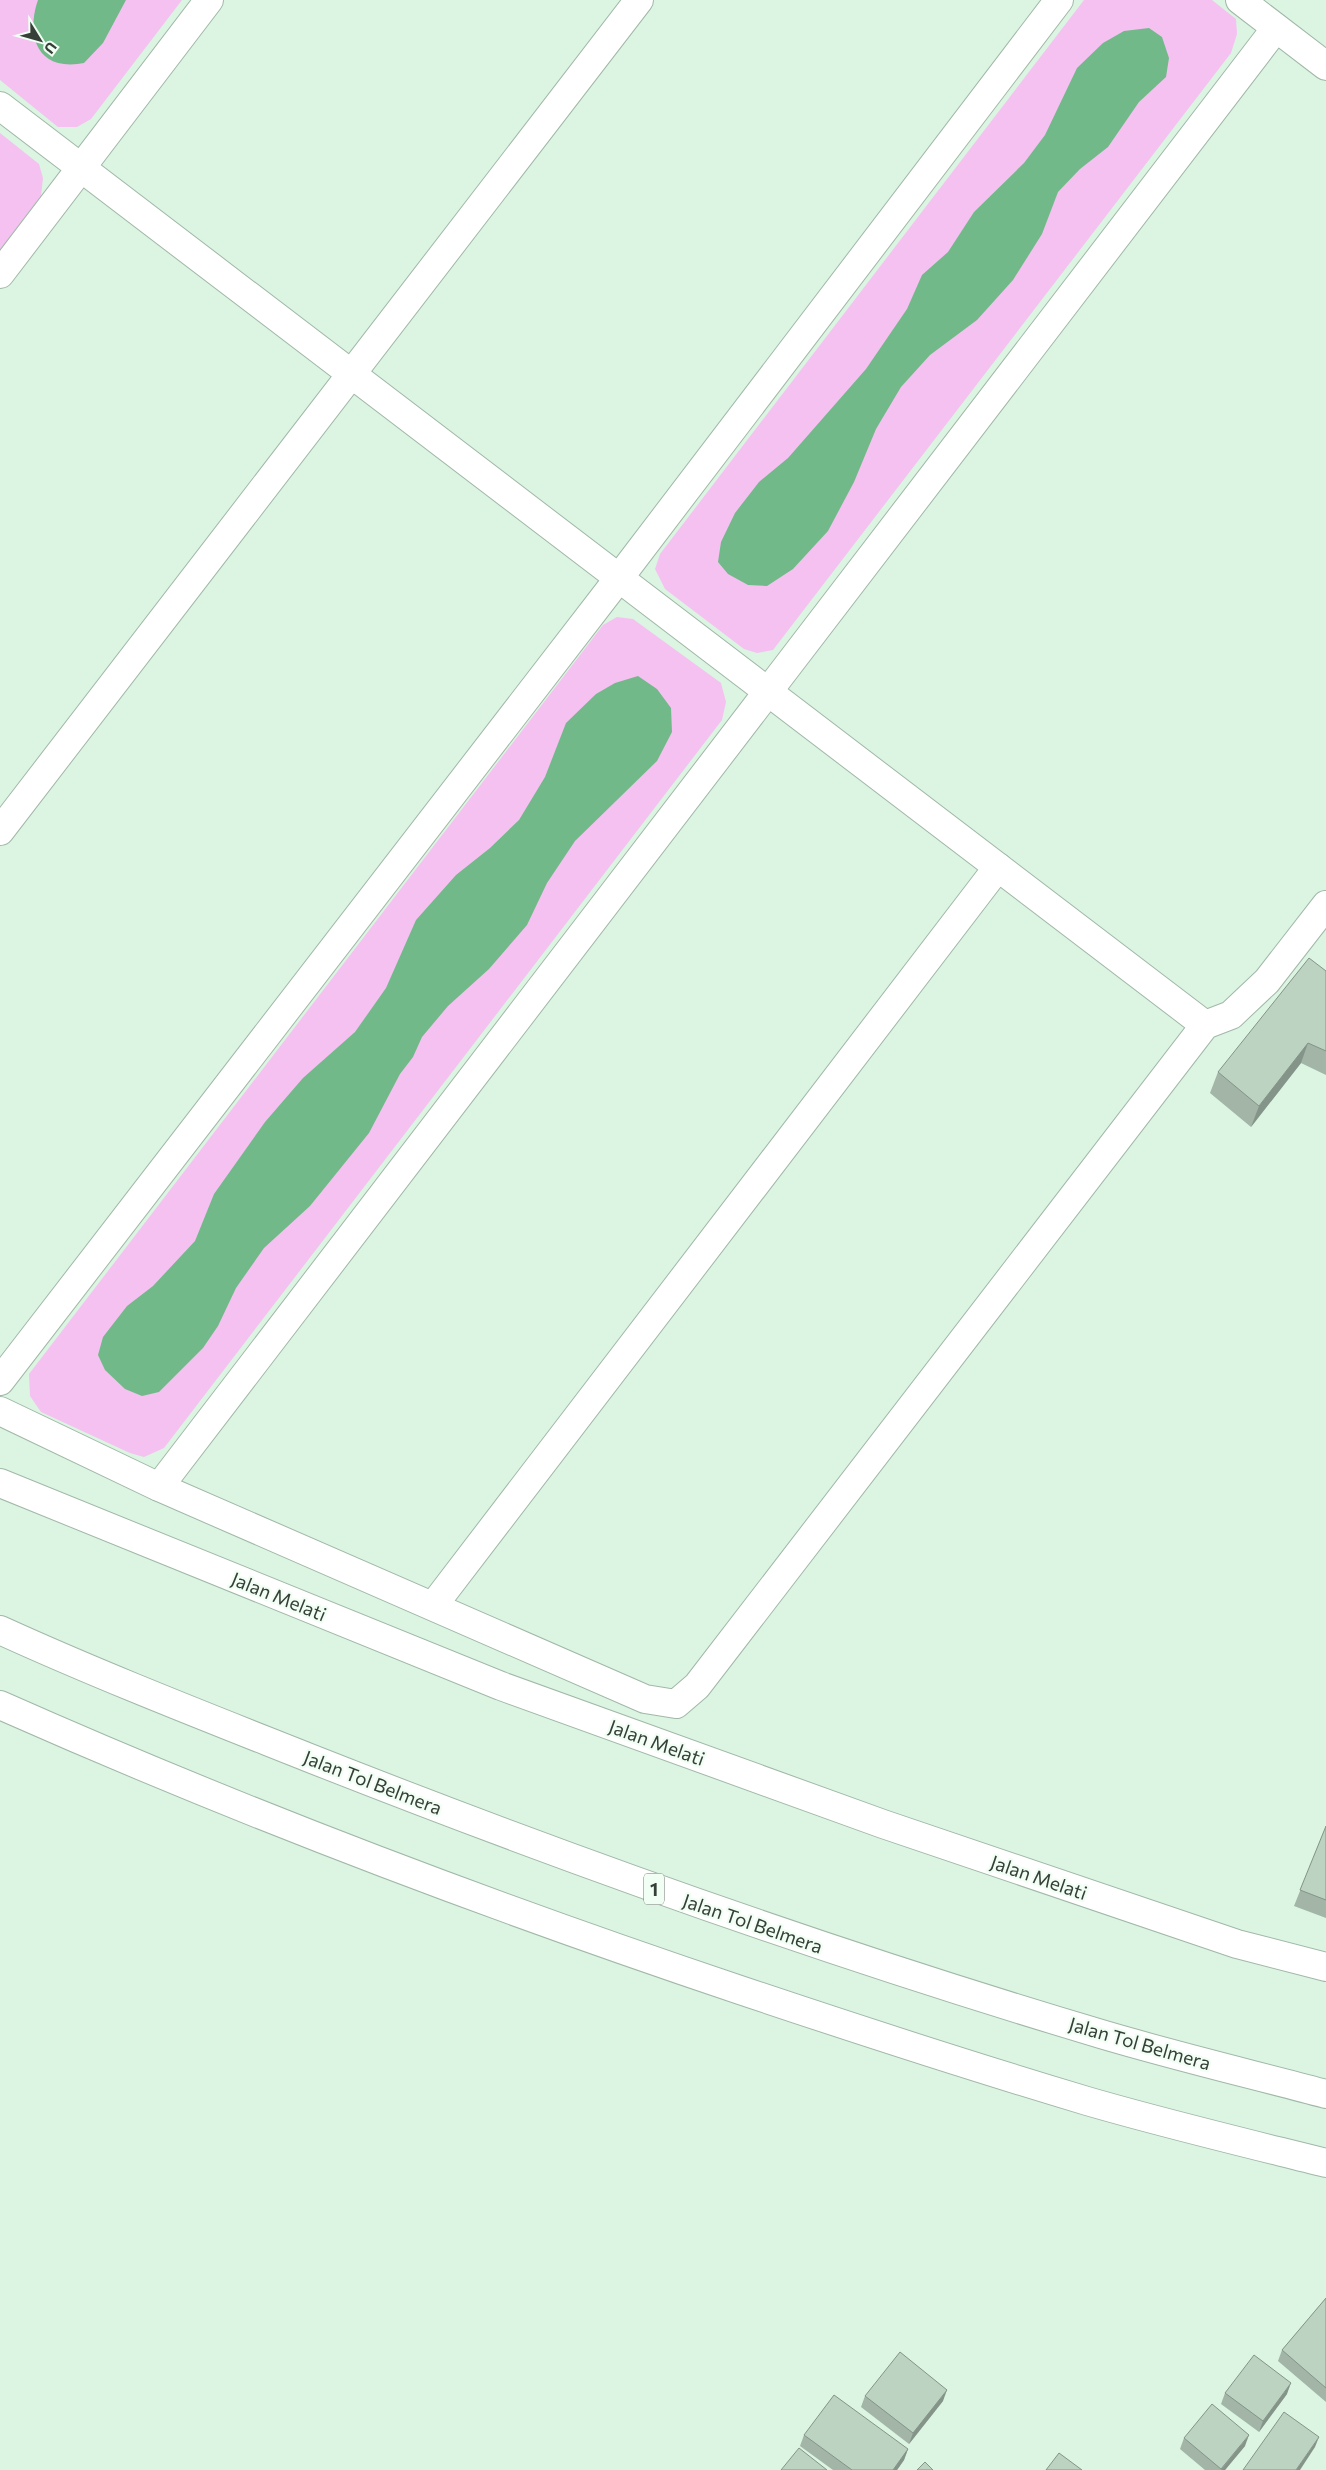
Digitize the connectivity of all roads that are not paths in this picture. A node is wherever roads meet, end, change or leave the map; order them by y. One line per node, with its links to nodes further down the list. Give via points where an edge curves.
1 (209, 0): 8 (main road)
2 (639, 0): 10 (main road)
3 (1059, 0): 11 (main road)
4 (1240, 0): 5 (main road)
5 (1276, 28): 6 (main road); 12 (main road)
6 (1326, 66)
7 (0, 106): 8 (main road)
8 (81, 168): 9 (main road); 10 (main road)
9 (0, 274)
10 (350, 373): 11 (main road); 13 (main road)
11 (619, 578): 12 (main road); 17 (main road)
12 (769, 692): 14 (main road); 20 (main road)
13 (0, 831)
14 (998, 867): 16 (main road); 21 (main road)
15 (1326, 904): 16 (main road, via 1267,981 1231,1015)
16 (1206, 1024): 21 (main road, via 697,1686 676,1704 645,1700)
17 (0, 1381)
18 (0, 1411): 20 (main road)
19 (0, 1483): 24 (main road, Jalan Melati, via 501,1686 883,1824 1237,1944)
20 (158, 1487): 21 (main road)
21 (433, 1606)
22 (0, 1630): 25 (main road, Jalan Tol Belmera / 1, via 82,1667 404,1795 805,1942 1103,2035)
23 (0, 1705): 26 (main road, via 333,1844 492,1905 878,2036 1088,2101)
24 (1326, 1967)
25 (1326, 2094)
26 (1326, 2163)

